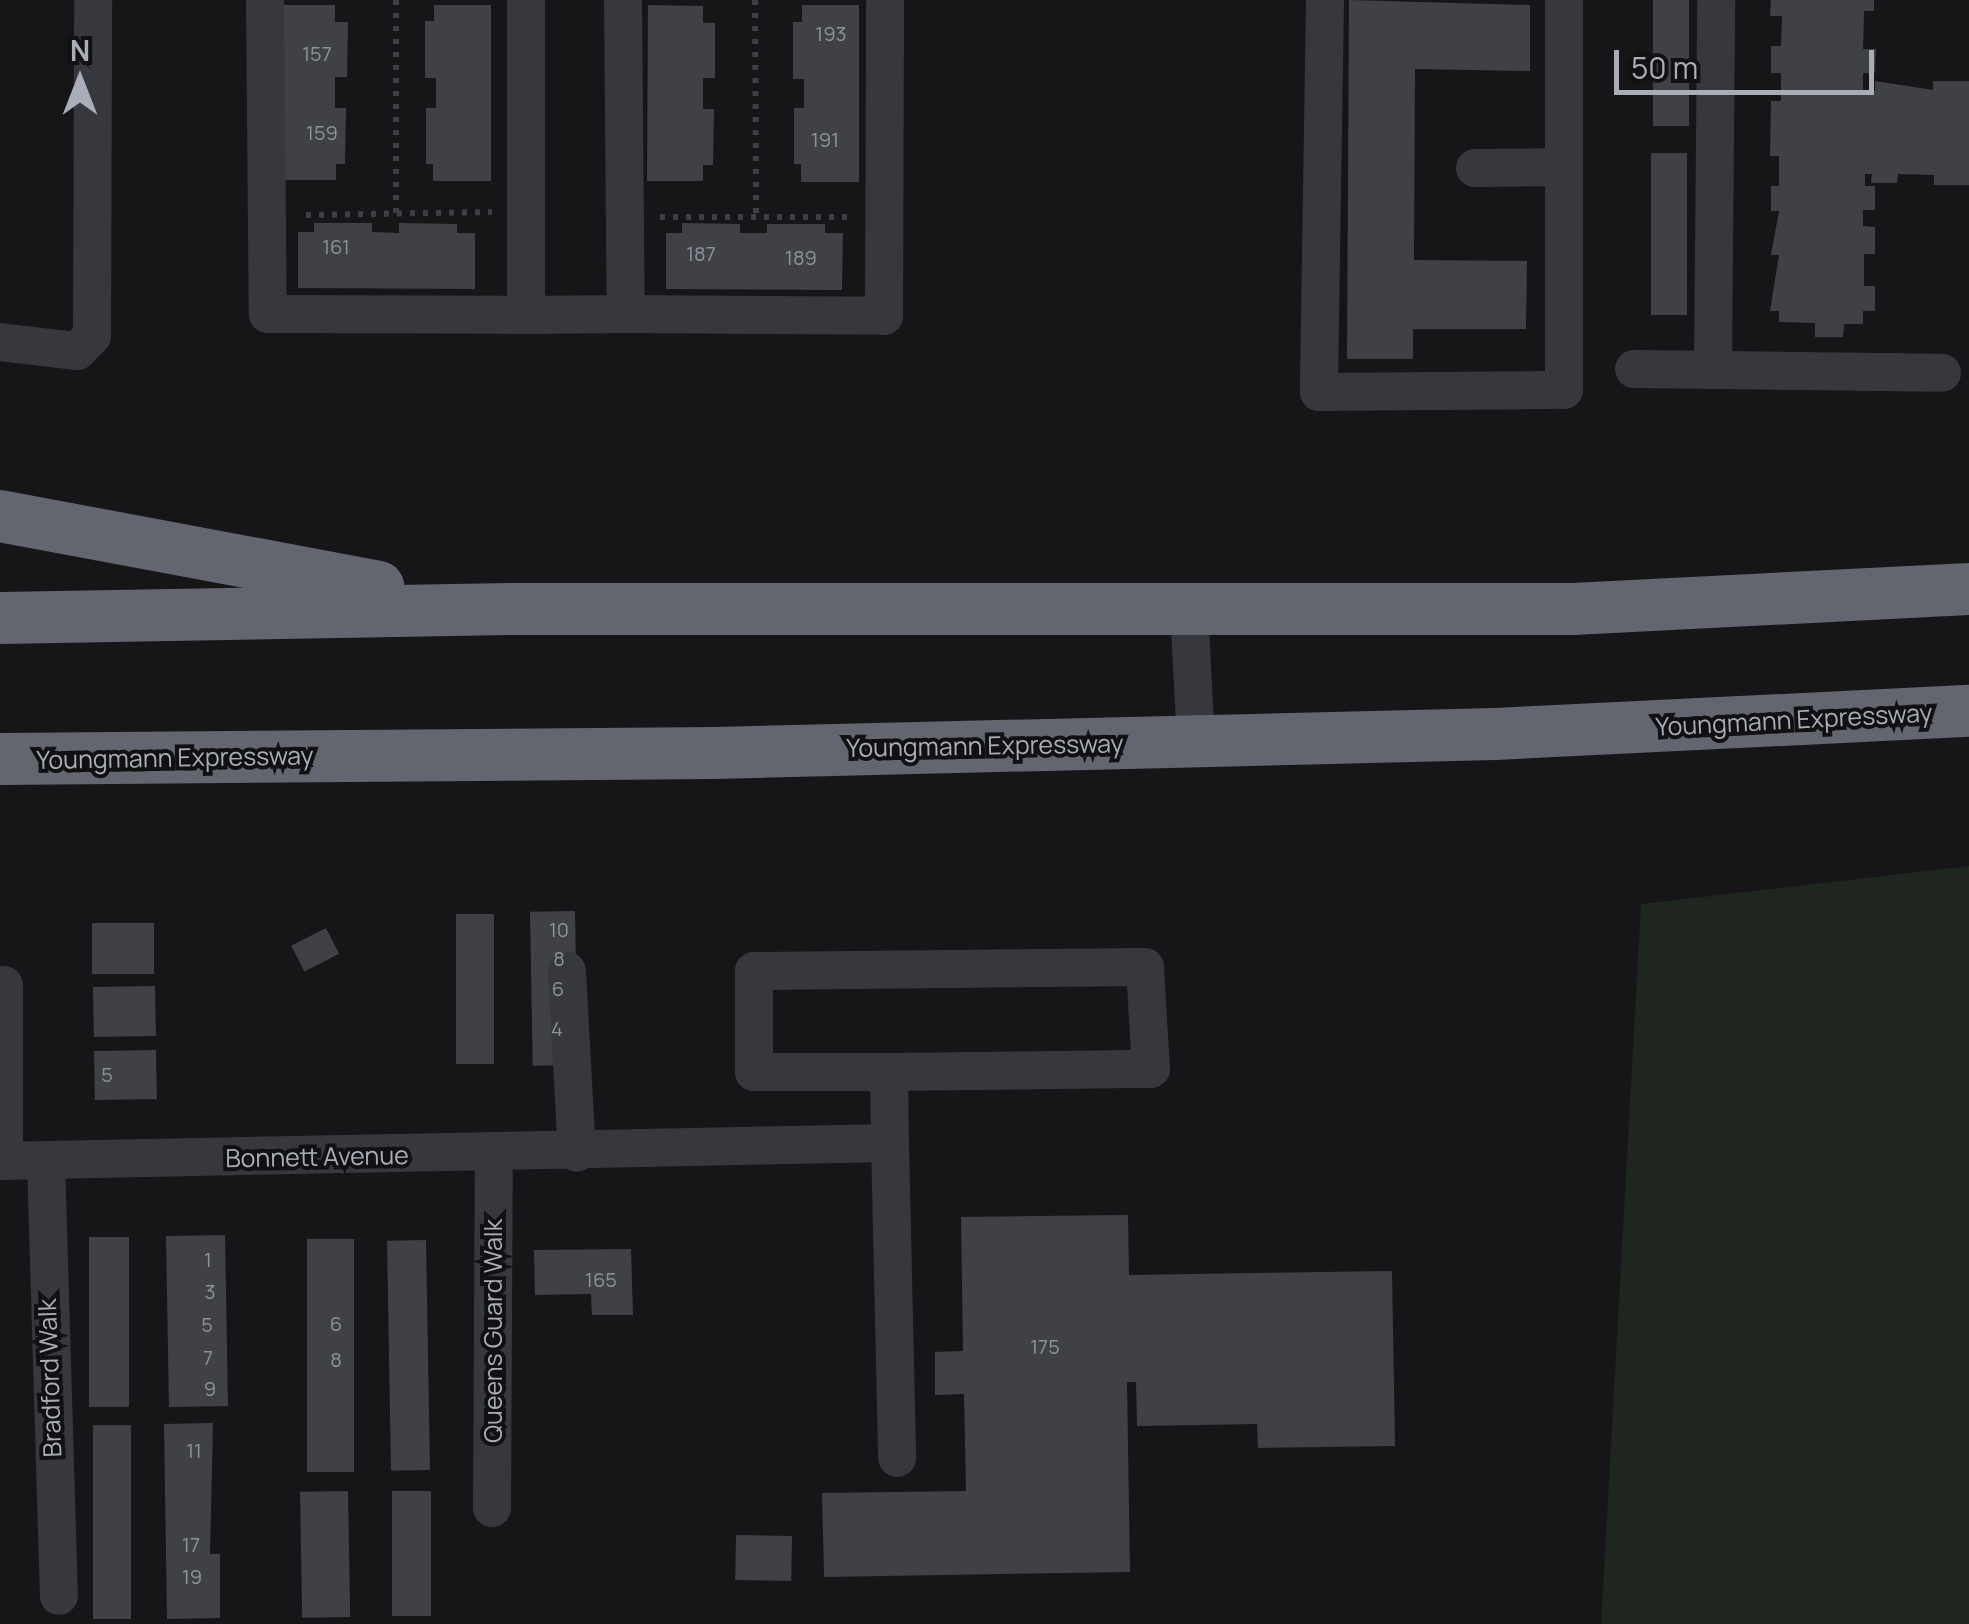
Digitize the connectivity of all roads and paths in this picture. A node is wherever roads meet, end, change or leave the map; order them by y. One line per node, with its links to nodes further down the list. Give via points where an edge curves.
1 (93, 0): 21 (street, via 92,336 76,351)
2 (265, 0): 20 (street, via 268,314)
3 (396, 0): 14 (path)
4 (526, 0): 20 (street)
5 (624, 0): 19 (street)
6 (756, 0): 17 (path)
7 (885, 0): 19 (street, via 884,316)
8 (1324, 0): 11 (street, via 1320,392 1564,390)
9 (1564, 0): 11 (street)
10 (1716, 0): 22 (street)
11 (1564, 166): 12 (street)
12 (1475, 168)
13 (492, 212): 14 (path)
14 (396, 214): 15 (path)
15 (306, 215)
16 (658, 218): 17 (path)
17 (756, 218): 18 (path)
18 (852, 218)
19 (626, 314): 20 (street)
20 (526, 315)
21 (0, 342)
22 (1713, 367): 23 (street); 24 (street)
23 (1634, 369)
24 (1942, 372)
25 (0, 516): 27 (highway, via 181,555)
26 (1969, 590): 28 (highway, via 1572,609)
27 (513, 609): 28 (highway); 29 (highway)
28 (1190, 609): 31 (street)
29 (0, 618)
30 (1969, 711): 31 (highway, Youngmann Expressway)
31 (1196, 741): 32 (highway, Youngmann Expressway)
32 (0, 760)
33 (567, 972): 37 (street)
34 (4, 985): 39 (street)
35 (889, 1072): 35 (street, via 1151,1069 1145,968 754,971 754,1072); 36 (street)
36 (890, 1143): 37 (street, Bonnett Avenue); 41 (street)
37 (577, 1152): 38 (street, Bonnett Avenue)
38 (494, 1154): 40 (street, Bonnett Avenue); 42 (street, Queens Guard Walk)
39 (2, 1161): 40 (street, Bonnett Avenue)
40 (46, 1161): 43 (street, Bradford Walk)
41 (897, 1458)
42 (492, 1508)
43 (59, 1596)

